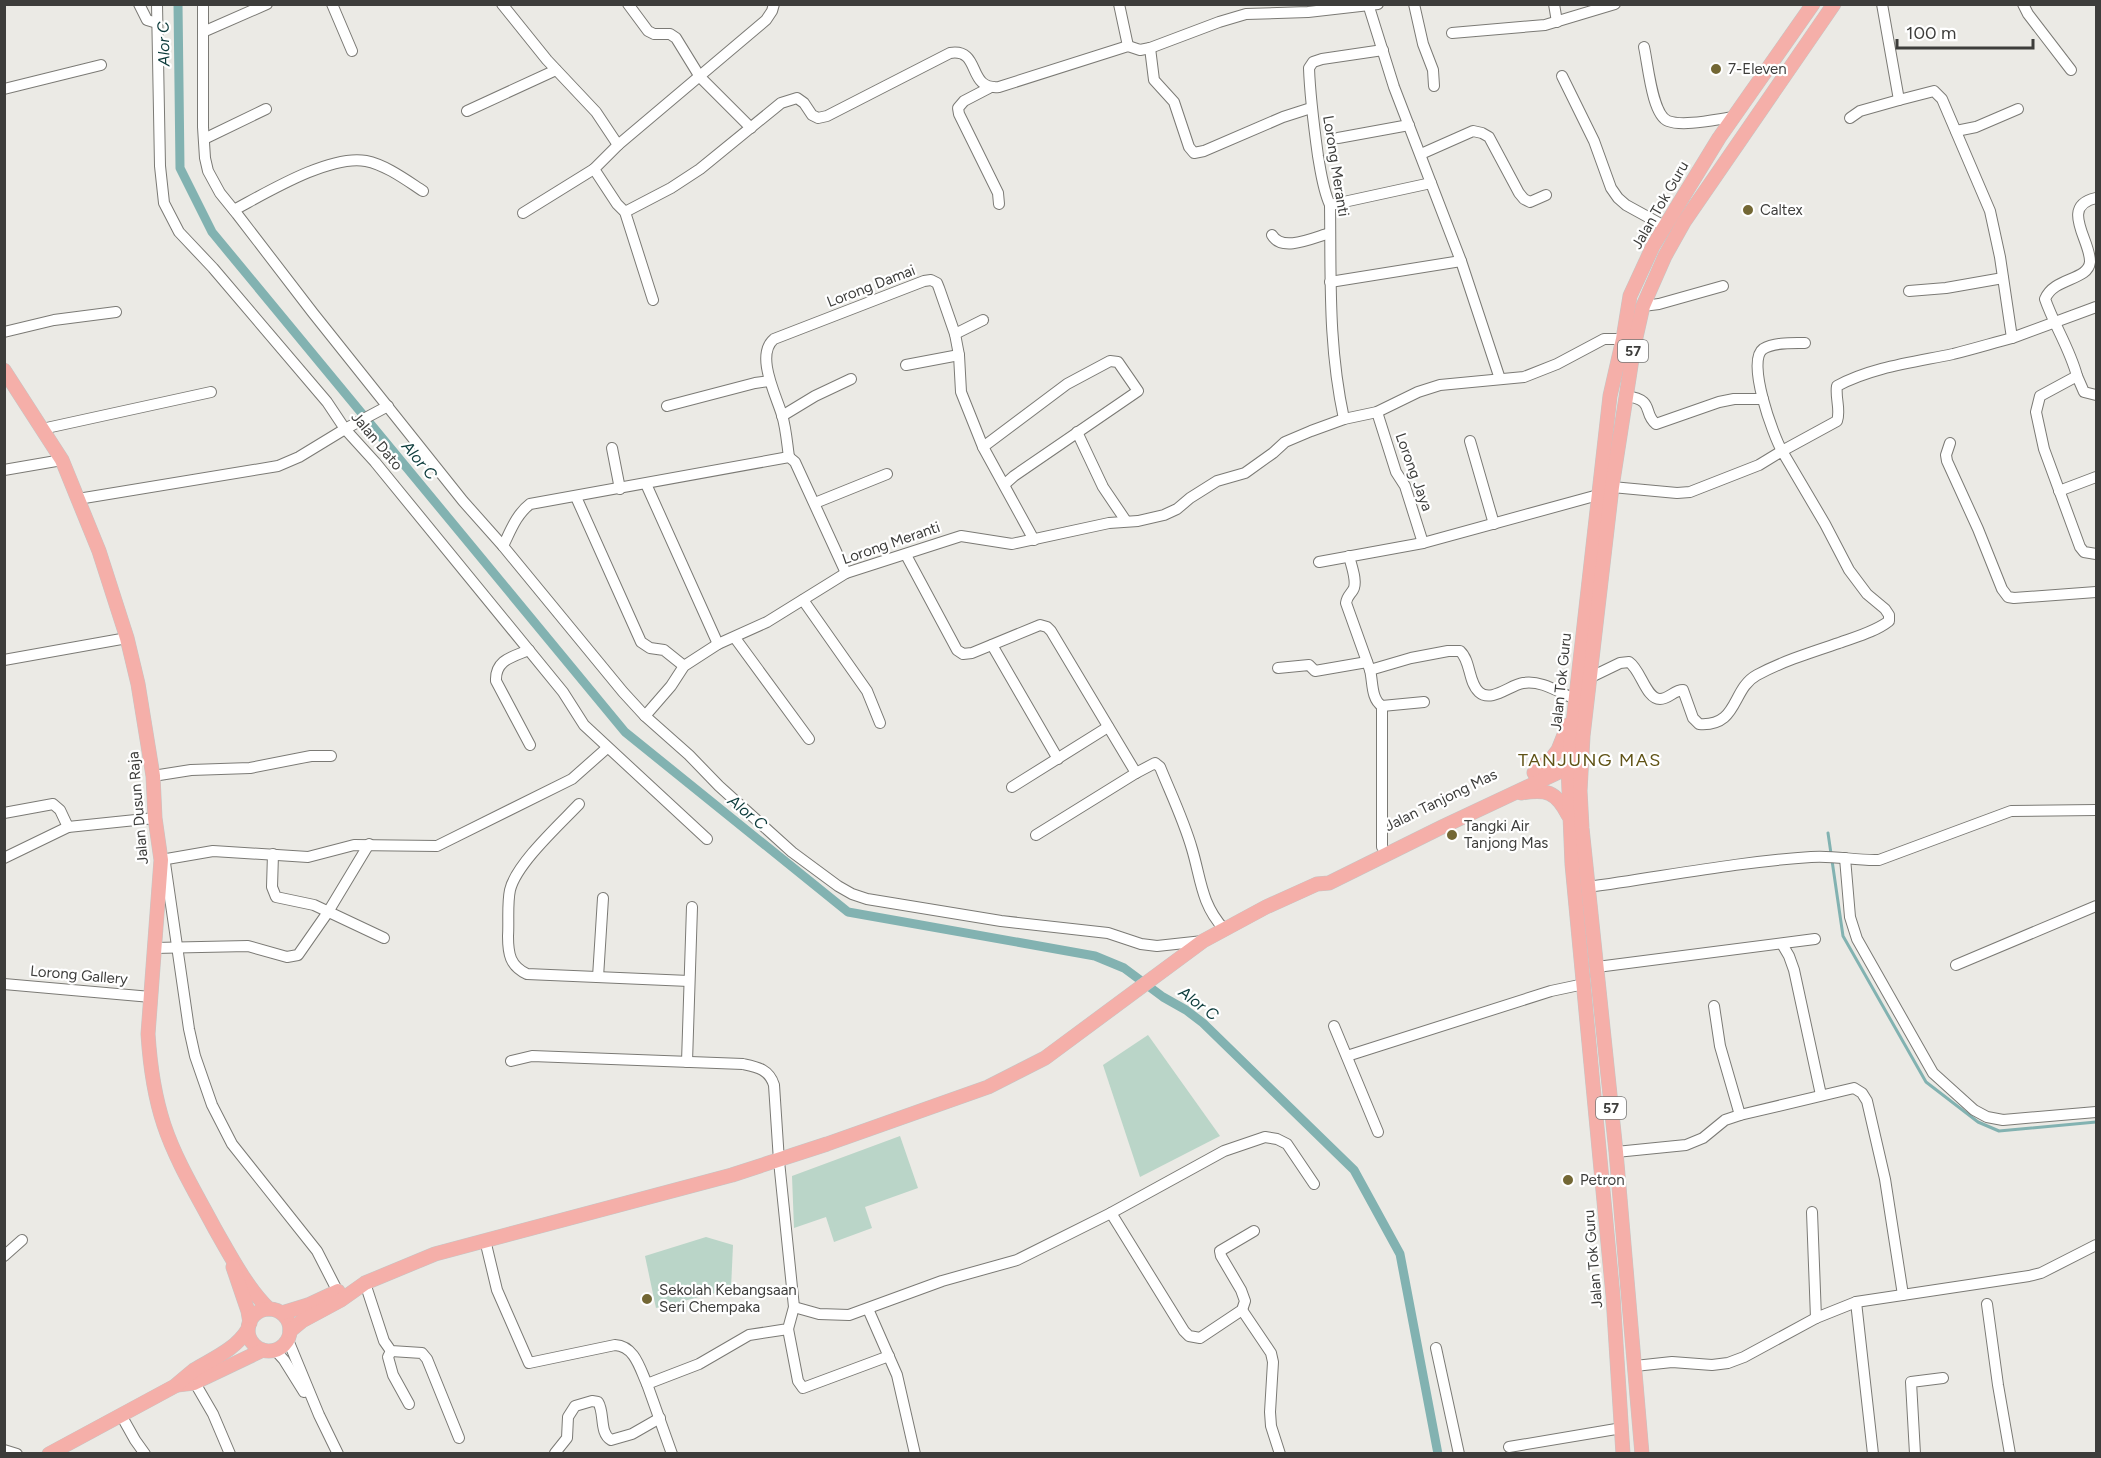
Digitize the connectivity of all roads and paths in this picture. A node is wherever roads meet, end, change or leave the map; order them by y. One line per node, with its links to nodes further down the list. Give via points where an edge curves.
1 (139, 4): 19 (street, via 147,20)
2 (157, 4): 19 (street, Jalan Dato)
3 (202, 4): 21 (street)
4 (267, 4): 21 (street)
5 (332, 4): 27 (street)
6 (502, 4): 29 (street)
7 (628, 4): 32 (street, via 648,31 676,38)
8 (774, 4): 32 (street, via 766,20)
9 (1119, 4): 23 (street)
10 (1414, 4): 33 (street, via 1431,61)
11 (1554, 4): 20 (street)
12 (1614, 4): 20 (street)
13 (1834, 4): 37 (main road, Jalan Tok Guru / 57)
14 (1882, 4): 38 (street)
15 (2023, 4): 30 (street)
16 (1373, 6): 18 (street); 26 (street)
17 (1809, 6): 35 (main road, Jalan Tok Guru / 57)
18 (1306, 8): 25 (street, via 1246,14)
19 (157, 22): 97 (street, Jalan Dato, via 164,203 179,232)
20 (1557, 22): 22 (street)
21 (203, 32): 49 (street)
22 (1452, 33)
23 (1128, 46): 25 (street); 34 (street)
24 (1644, 47): 43 (street, via 1661,116 1679,123)
25 (1150, 48): 39 (street, via 1154,80 1174,102 1194,153)
26 (1383, 50): 39 (street, Lorong Meranti, via 1314,62 1309,68); 45 (street)
27 (351, 51)
28 (101, 65): 36 (street)
29 (556, 70): 42 (street); 50 (street, via 596,112)
30 (2071, 70)
31 (1562, 76): 62 (street, via 1617,198)
32 (700, 77): 46 (street); 50 (street)
33 (1434, 86)
34 (989, 88): 46 (street, via 969,59 957,52 950,53 827,116 812,116 804,103 790,99); 57 (street, via 958,108 998,194)
35 (1754, 89): 37 (main road); 43 (main road, Jalan Tok Guru / 57)
36 (4, 90)
37 (1770, 99): 71 (main road, Jalan Tok Guru / 57, via 1684,222)
38 (1899, 100): 44 (street, via 1860,111); 47 (street, via 1934,91 1942,99)
39 (1311, 108): 58 (street, Lorong Meranti)
40 (266, 109): 49 (street)
41 (2018, 109): 47 (street)
42 (467, 111)
43 (1734, 117): 62 (main road, Jalan Tok Guru / 57)
44 (1850, 118)
45 (1409, 125): 48 (street); 51 (street)
46 (751, 128): 60 (street, via 700,169)
47 (1956, 131): 66 (street, via 1990,211)
48 (1338, 138)
49 (204, 139): 59 (street, via 213,183)
50 (618, 145): 52 (street)
51 (1421, 154): 53 (street); 55 (street, via 1473,131 1482,133 1489,137 1524,199 1530,202)
52 (594, 169): 60 (street); 61 (street)
53 (1431, 183): 58 (street); 65 (street)
54 (423, 191): 59 (street, via 384,168 366,161 349,161 302,175)
55 (1546, 195)
56 (2097, 198): 75 (street, via 2080,207 2079,214 2090,261 2087,270 2056,285 2045,299)
57 (999, 204)
58 (1330, 205): 63 (street, Lorong Meranti)
59 (234, 210): 93 (street)
60 (625, 212): 70 (street)
61 (523, 213)
62 (1666, 227): 79 (main road, Jalan Tok Guru / 57, via 1630,296)
63 (1330, 233): 64 (street, via 1292,243 1280,243); 67 (street, Lorong Meranti)
64 (1272, 235)
65 (1461, 261): 67 (street); 86 (street)
66 (2003, 278): 69 (street); 78 (street)
67 (1330, 282): 96 (street, Lorong Meranti, via 1333,362)
68 (1723, 286): 71 (street)
69 (1909, 291)
70 (653, 300)
71 (1643, 306): 90 (main road, Jalan Tok Guru / 57)
72 (2097, 307): 75 (street)
73 (116, 312): 76 (street, via 54,320)
74 (983, 320): 77 (street)
75 (2054, 324): 78 (street); 84 (street, via 2072,357)
76 (4, 332)
77 (955, 334): 81 (street, Lorong Damai); 87 (street, Lorong Damai, via 937,283 924,281 774,339 766,351)
78 (2012, 338): 104 (street, via 1845,382 1837,386 1835,395 1838,421)
79 (1623, 339): 86 (street, Lorong Meranti, via 1604,339 1539,372); 115 (main road, Jalan Tok Guru / 57, via 1610,396)
80 (1805, 343): 91 (street, via 1761,350 1758,377)
81 (959, 355): 82 (street); 102 (street, Lorong Damai, via 961,392)
82 (906, 365)
83 (4, 370): 98 (main road, Jalan Dusun Raja)
84 (2077, 376): 89 (street, via 2084,392); 114 (street, via 2040,396 2036,403 2044,449)
85 (851, 379): 95 (street)
86 (1500, 379): 94 (street, Lorong Meranti, via 1440,384)
87 (769, 381): 92 (street); 95 (street, Lorong Damai)
88 (212, 392): 98 (street)
89 (2097, 395)
90 (1626, 396): 91 (street, via 1643,401 1656,424 1719,402); 112 (main road, Jalan Tok Guru / 57)
91 (1763, 399): 104 (street)
92 (667, 406)
93 (386, 408): 97 (street); 123 (street)
94 (1377, 412): 96 (street, Lorong Meranti); 122 (street, Lorong Jaya)
95 (782, 416): 105 (street, Lorong Damai)
96 (1344, 419): 119 (street, Lorong Meranti, via 1285,442 1245,473 1217,481 1177,509)
97 (347, 428): 117 (street, via 299,457 270,468); 135 (street, Jalan Dato)
98 (42, 429): 106 (main road, Jalan Dusun Raja)
99 (1077, 432): 102 (street, via 1138,391 1118,362 1110,361 1067,384); 111 (street); 119 (street, via 1103,487)
100 (1470, 441): 120 (street)
101 (1950, 443): 129 (street, via 1947,461 2008,597)
102 (983, 447): 111 (street, Lorong Damai)
103 (612, 448): 113 (street)
104 (1782, 451): 112 (street, via 1759,465 1690,492); 140 (street, via 1849,570 1867,594 1885,609 1889,621 1759,673 1742,688 1729,714 1706,724 1693,718 1683,690 1664,698 1650,695 1636,667 1629,662)
105 (789, 457): 110 (street); 118 (street, Lorong Damai)
106 (62, 460): 107 (street); 117 (main road, Jalan Dusun Raja)
107 (4, 470)
108 (887, 474): 118 (street)
109 (2097, 477): 114 (street)
110 (646, 484): 113 (street); 133 (street)
111 (1005, 484): 121 (street, Lorong Damai)
112 (1612, 486): 140 (main road, Jalan Tok Guru / 57)
113 (620, 489): 116 (street)
114 (2059, 491): 124 (street, via 2080,547 2084,552)
115 (1598, 495): 120 (street); 141 (main road, Jalan Tok Guru / 57)
116 (576, 497): 123 (street, via 530,504 515,521); 137 (street, via 641,642 664,650)
117 (78, 499): 131 (main road, Jalan Dusun Raja)
118 (815, 503): 128 (street, Lorong Damai)
119 (1126, 521): 121 (street, Lorong Meranti)
120 (1494, 524): 122 (street)
121 (1034, 540): 125 (street, Lorong Meranti, via 1012,544 961,536)
122 (1423, 543): 126 (street)
123 (504, 546): 144 (street)
124 (2097, 554)
125 (906, 555): 128 (street, Lorong Meranti); 134 (street, via 957,650 972,653)
126 (1349, 556): 127 (street); 138 (street, via 1355,584 1346,603)
127 (1318, 562)
128 (846, 573): 130 (street, Lorong Meranti)
129 (2097, 592)
130 (802, 600): 132 (street, Lorong Meranti); 146 (street, via 867,691)
131 (127, 638): 136 (street); 156 (main road, Jalan Dusun Raja)
132 (735, 638): 133 (street, Lorong Meranti); 148 (street)
133 (718, 644): 137 (street, Lorong Meranti)
134 (992, 645): 147 (street, via 1033,627 1047,627 1060,642); 152 (street)
135 (529, 650): 149 (street, via 498,666 496,681); 150 (street, Jalan Dato, via 584,725)
136 (4, 660)
137 (684, 666): 144 (street, Lorong Meranti)
138 (1369, 666): 139 (street, via 1315,671 1309,665); 141 (street, via 1460,651 1482,695 1534,683); 143 (street, via 1375,699)
139 (1278, 669)
140 (1589, 678): 153 (main road, Jalan Tok Guru / 57)
141 (1575, 699): 145 (main road, Jalan Tok Guru / 57)
142 (1424, 702): 143 (street)
143 (1382, 706): 168 (street)
144 (645, 716): 182 (street, via 792,852 852,894 989,919 1108,933 1141,944)
145 (1572, 721): 153 (main road, Jalan Tok Guru / 57); 155 (main road, via 1552,758)
146 (880, 723)
147 (1108, 727): 152 (street); 154 (street)
148 (809, 739)
149 (530, 745)
150 (607, 748): 166 (street, Jalan Dato); 167 (street, via 572,778 447,842 427,847)
151 (331, 756): 156 (street)
152 (1058, 759): 157 (street)
153 (1575, 759): 155 (main road, Jalan Tanjong Mas); 158 (main road, Jalan Tanjong Mas); 163 (main road, Jalan Tok Guru / 57); 174 (main road, Jalan Tok Guru / 57)
154 (1136, 773): 165 (street); 179 (street, via 1155,763 1160,767 1192,848 1207,906)
155 (1534, 773): 168 (main road, Jalan Tanjong Mas)
156 (153, 776): 162 (main road, Jalan Dusun Raja)
157 (1011, 787)
158 (1510, 795): 163 (main road, via 1535,791 1553,794); 173 (main road, Jalan Tanjong Mas, via 1329,883)
159 (579, 804): 188 (street, via 513,880 509,891 508,951 512,963 527,974)
160 (2097, 810): 171 (street, via 2011,811 1879,860)
161 (4, 813): 164 (street, via 53,804)
162 (154, 818): 164 (street); 172 (main road, Jalan Dusun Raja)
163 (1570, 819): 191 (main road, Jalan Tok Guru / 57)
164 (68, 827): 170 (street)
165 (1036, 835)
166 (707, 839)
167 (369, 844): 169 (street, via 308,857); 178 (street)
168 (1383, 847): 173 (main road, Jalan Tanjong Mas, via 1329,873)
169 (273, 854): 172 (street, via 213,851); 178 (street, via 272,887 276,897)
170 (4, 858)
171 (1844, 858): 174 (street, via 1814,856 1766,861); 199 (street, via 1850,917 1857,939 1933,1073 1987,1117 2003,1120)
172 (163, 860): 184 (main road, Jalan Dusun Raja); 185 (street)
173 (1317, 884): 179 (main road, Jalan Tanjong Mas)
174 (1588, 887): 187 (main road, Jalan Tok Guru / 57)
175 (603, 898): 188 (street)
176 (2097, 906): 186 (street)
177 (692, 907): 189 (street)
178 (328, 912): 180 (street); 185 (street, via 302,951 293,957 248,946)
179 (1224, 929): 182 (main road, Jalan Tanjong Mas)
180 (384, 938)
181 (1815, 939): 183 (street)
182 (1203, 941): 203 (main road, Jalan Tanjong Mas, via 1045,1058 1008,1078)
183 (1782, 944): 187 (street); 198 (street, via 1794,970)
184 (154, 948): 185 (street); 192 (main road, Jalan Dusun Raja)
185 (177, 948): 214 (street, via 193,1047 212,1105 232,1144 312,1245)
186 (1956, 965)
187 (1597, 967): 202 (main road, Jalan Tok Guru / 57)
188 (598, 977): 189 (street)
189 (689, 981): 197 (street)
190 (4, 984): 192 (street, Lorong Gallery)
191 (1584, 984): 195 (street); 230 (main road, Jalan Tok Guru / 57)
192 (151, 997): 212 (main road, Jalan Dusun Raja, via 150,1061 164,1125)
193 (1714, 1006): 200 (street, via 1720,1046)
194 (1334, 1026): 195 (street)
195 (1347, 1056): 201 (street)
196 (511, 1061): 197 (street, via 532,1056)
197 (687, 1062): 203 (street, via 743,1064 761,1068 771,1077)
198 (1821, 1095): 200 (street); 215 (street, via 1854,1088 1867,1101 1885,1179)
199 (2097, 1112)
200 (1740, 1115): 202 (street, via 1686,1145)
201 (1378, 1132)
202 (1616, 1152): 231 (main road, Jalan Tok Guru / 57)
203 (779, 1161): 208 (main road, Jalan Tanjong Mas); 218 (street)
204 (1314, 1184): 206 (street, via 1287,1144 1265,1137 1224,1151)
205 (1812, 1212): 222 (street)
206 (1111, 1213): 219 (street, via 1017,1260 942,1281); 220 (street, via 1190,1336 1204,1336)
207 (1254, 1231): 220 (street, via 1220,1251 1244,1296)
208 (485, 1239): 213 (main road, Jalan Tanjong Mas, via 435,1254); 234 (street, via 497,1290 528,1363 622,1346 632,1353)
209 (22, 1240): 211 (street)
210 (2097, 1245): 215 (street, via 2040,1273)
211 (4, 1256)
212 (230, 1256): 221 (main road, Jalan Dusun Raja, via 256,1294); 223 (main road, Jalan Dusun Raja)
213 (365, 1283): 214 (main road); 225 (main road, via 302,1321); 228 (street)
214 (338, 1292): 221 (main road, via 308,1305)
215 (1903, 1295): 216 (street)
216 (1856, 1302): 222 (street); 257 (street)
217 (1987, 1304): 259 (street)
218 (794, 1307): 219 (street, via 833,1316); 224 (street)
219 (868, 1309): 229 (street)
220 (1242, 1310): 252 (street, via 1271,1353 1270,1419)
221 (276, 1311): 223 (main road, via 257,1313); 225 (main road, via 290,1324)
222 (1816, 1318): 231 (street, via 1728,1363)
223 (249, 1326): 227 (main road, via 250,1339); 235 (main road, via 234,1346)
224 (788, 1329): 229 (street, via 798,1381 803,1388); 234 (street, via 749,1335 699,1364)
225 (289, 1335): 227 (main road, via 284,1345); 238 (street)
226 (1436, 1348): 253 (street)
227 (269, 1350): 233 (main road); 238 (street, via 284,1360)
228 (391, 1351): 236 (street, via 388,1357 393,1375); 241 (street, via 422,1353 427,1359)
229 (888, 1356): 251 (street, via 903,1395)
230 (1618, 1365): 240 (main road, Jalan Tok Guru / 57); 255 (main road)
231 (1635, 1366): 256 (main road, Jalan Tok Guru / 57)
232 (1943, 1378): 258 (street, via 1911,1382)
233 (195, 1383): 235 (main road); 249 (street)
234 (647, 1384): 239 (street)
235 (175, 1386): 237 (main road)
236 (409, 1404)
237 (121, 1415): 247 (main road); 248 (street)
238 (319, 1415): 244 (street)
239 (660, 1418): 245 (street, via 632,1434 611,1440 605,1434 601,1407 592,1401 575,1407 568,1417 567,1438); 250 (street)
240 (1622, 1428): 242 (street); 254 (main road, Jalan Tok Guru / 57)
241 (459, 1438)
242 (1509, 1447)
243 (4, 1450): 246 (street)
244 (336, 1453)
245 (555, 1453)
246 (17, 1454)
247 (49, 1454)
248 (145, 1454)
249 (230, 1454)
250 (672, 1454)
251 (915, 1454)
252 (1280, 1454)
253 (1459, 1454)
254 (1623, 1454)
255 (1632, 1454)
256 (1642, 1454)
257 (1873, 1454)
258 (1915, 1454)
259 (2010, 1454)

